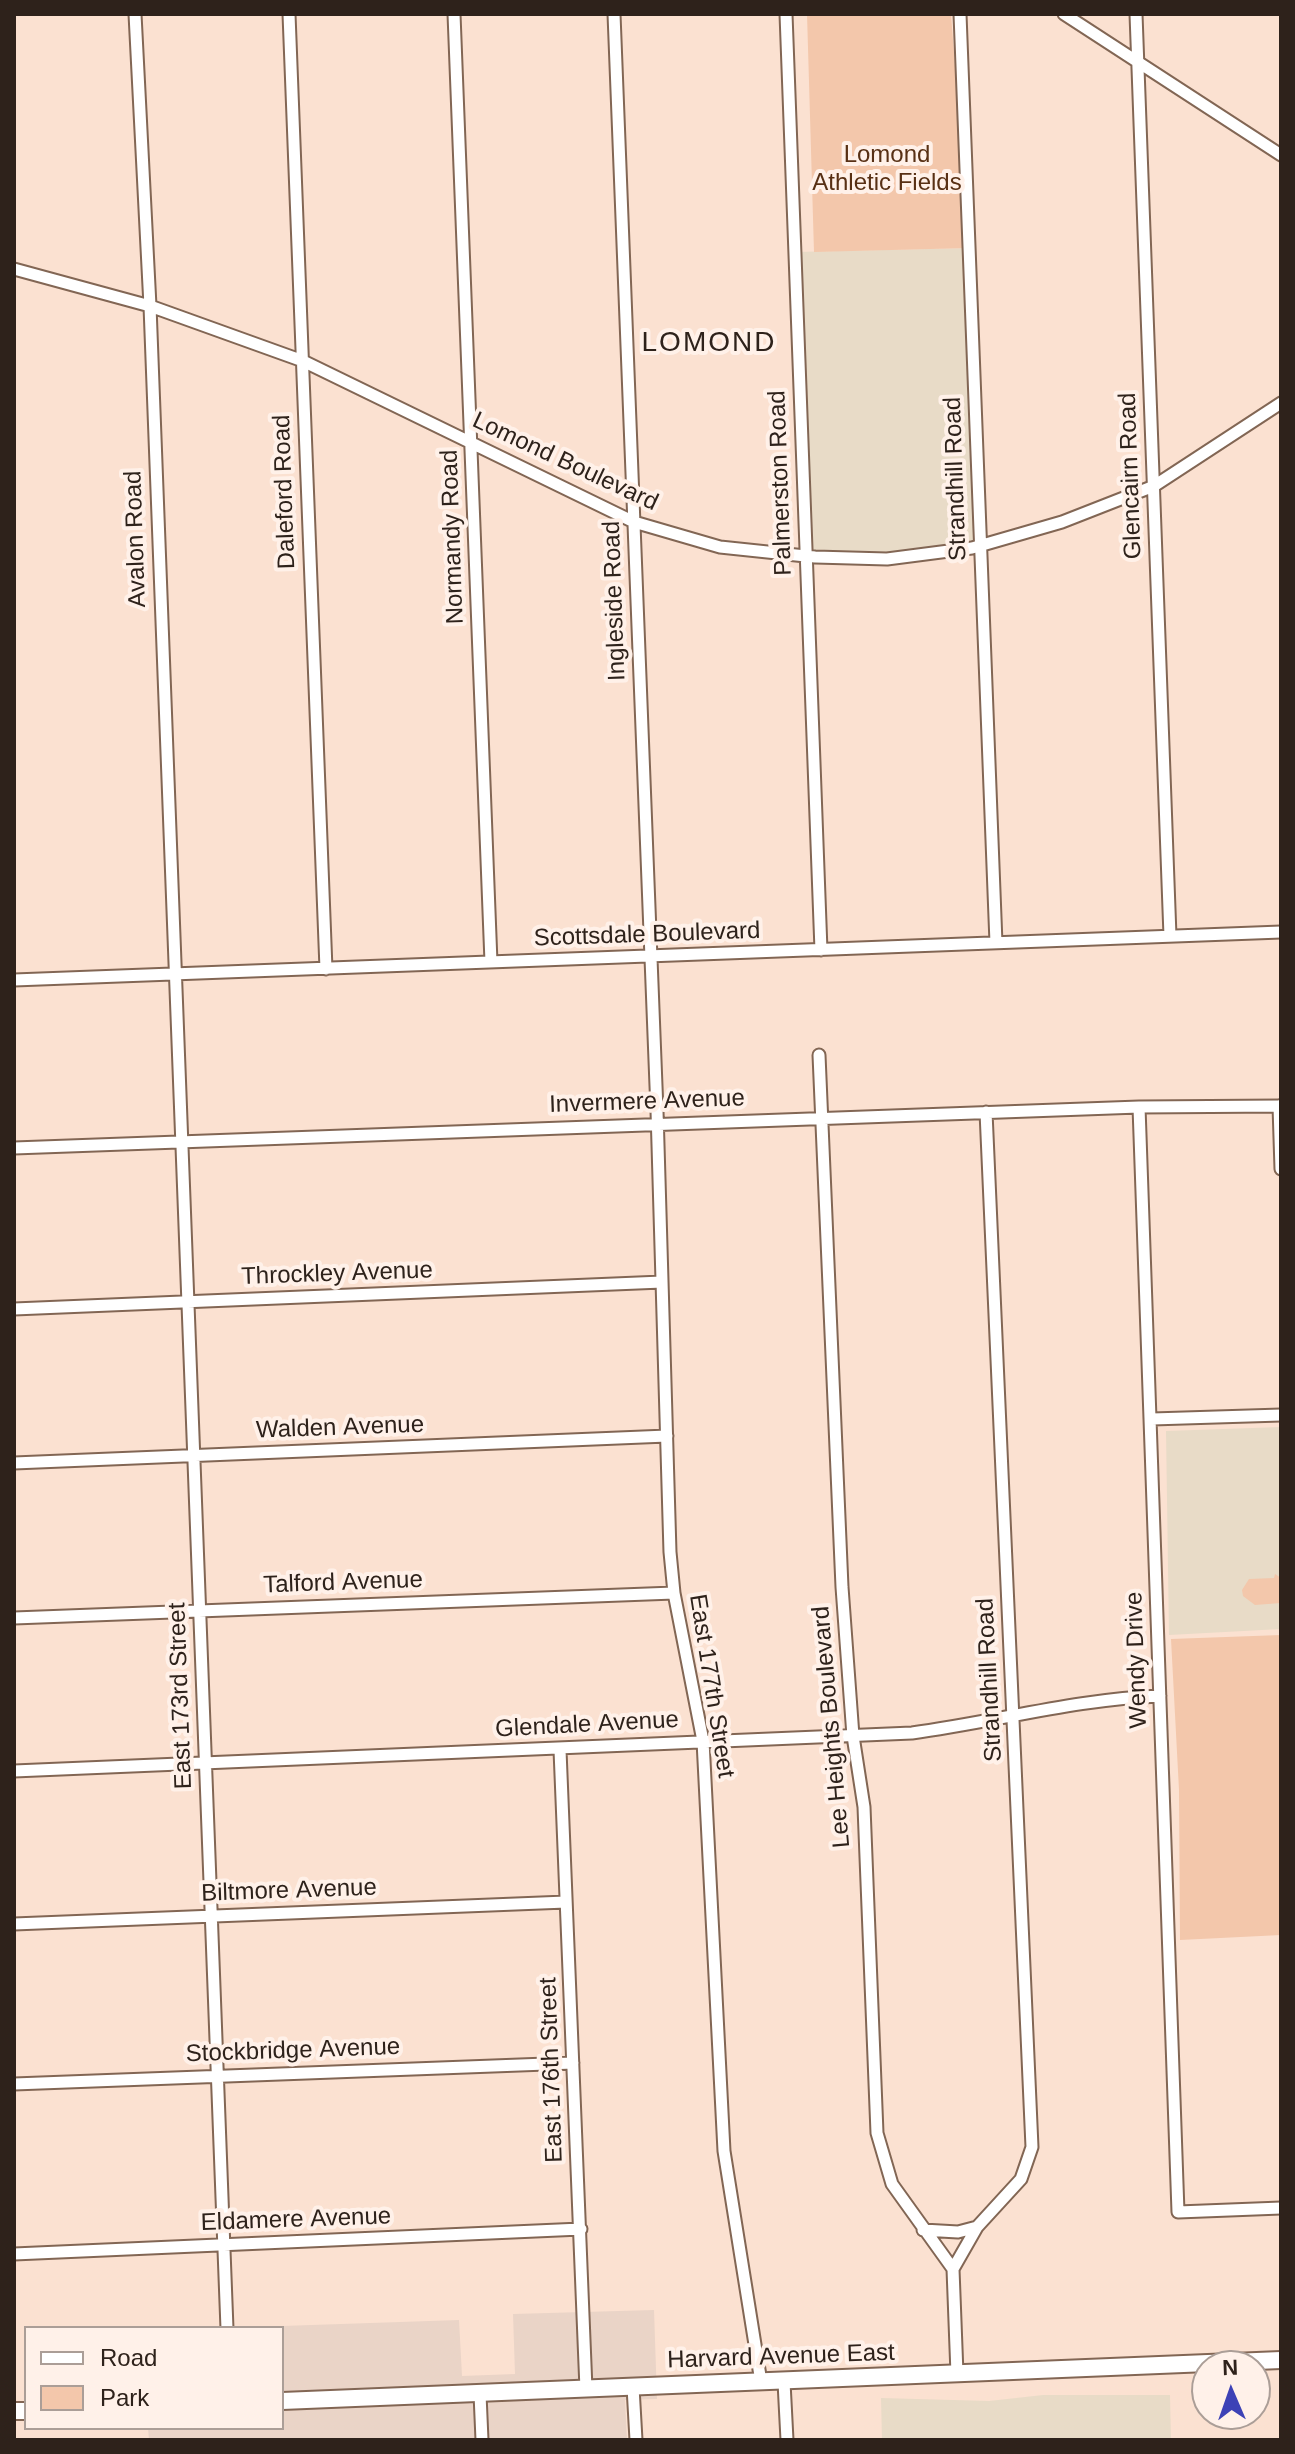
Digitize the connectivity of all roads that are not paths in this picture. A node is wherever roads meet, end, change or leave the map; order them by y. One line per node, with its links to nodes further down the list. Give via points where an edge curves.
1 (135, 14): 12 (street, Avalon Road)
2 (289, 14): 13 (street, Daleford Road)
3 (454, 14): 15 (street, Normandy Road)
4 (614, 14): 17 (street, Ingleside Road)
5 (786, 14): 19 (street, Palmerston Road)
6 (960, 14): 18 (street, Strandhill Road)
7 (1064, 14): 9 (street)
8 (1136, 14): 9 (street, Glencairn Road)
9 (1138, 62): 10 (street); 16 (street, Glencairn Road)
10 (1281, 155)
11 (14, 269): 12 (street, Lomond Boulevard)
12 (150, 306): 13 (street, Lomond Boulevard); 28 (street, Avalon Road)
13 (303, 361): 15 (street, Lomond Boulevard); 27 (street, Daleford Road)
14 (1281, 403): 16 (street, Lomond Boulevard)
15 (472, 443): 17 (street, Lomond Boulevard); 25 (street, Normandy Road)
16 (1154, 486): 18 (street, Lomond Boulevard, via 1062,522); 21 (street, Glencairn Road)
17 (634, 522): 19 (street, Lomond Boulevard, via 720,547); 24 (street, Ingleside Road)
18 (980, 546): 19 (street, Lomond Boulevard, via 887,559); 22 (street, Strandhill Road)
19 (804, 556): 23 (street, Palmerston Road)
20 (1281, 932): 21 (street, Scottsdale Boulevard)
21 (1170, 936): 22 (street, Scottsdale Boulevard)
22 (996, 943): 23 (street, Scottsdale Boulevard)
23 (821, 950): 24 (street, Scottsdale Boulevard)
24 (651, 958): 25 (street, Scottsdale Boulevard); 30 (street, Ingleside Road)
25 (491, 962): 27 (street, Scottsdale Boulevard)
26 (14, 968): 29 (street)
27 (326, 969): 28 (street, Scottsdale Boulevard)
28 (173, 975): 29 (street, Scottsdale Boulevard); 32 (street, Avalon Road)
29 (14, 980)
30 (655, 1042): 37 (street, East 177th Street)
31 (819, 1055): 36 (street, Lee Heights Boulevard)
32 (177, 1062): 38 (street, East 173rd Street)
33 (1280, 1106): 34 (street, Invermere Avenue); 40 (street)
34 (1139, 1107): 35 (street, Invermere Avenue); 45 (street, Wendy Drive)
35 (986, 1112): 36 (street, Invermere Avenue); 53 (street, Strandhill Road)
36 (823, 1118): 37 (street, Invermere Avenue); 54 (street, Lee Heights Boulevard)
37 (658, 1123): 38 (street, Invermere Avenue); 41 (street, East 177th Street)
38 (181, 1143): 39 (street, Invermere Avenue); 42 (street, East 173rd Street)
39 (14, 1148)
40 (1281, 1169)
41 (662, 1282): 42 (street, Throckley Avenue); 46 (street, East 177th Street)
42 (187, 1302): 43 (street, Throckley Avenue); 47 (street, East 173rd Street)
43 (14, 1309)
44 (1281, 1415): 45 (street)
45 (1152, 1419): 52 (street, Wendy Drive)
46 (667, 1436): 47 (street, Walden Avenue); 49 (street, East 177th Street)
47 (193, 1457): 48 (street, Walden Avenue); 50 (street, East 173rd Street)
48 (14, 1463)
49 (674, 1593): 50 (street, Talford Avenue); 55 (street, East 177th Street)
50 (200, 1610): 51 (street, Talford Avenue); 57 (street, East 173rd Street)
51 (14, 1618)
52 (1160, 1696): 53 (street, Glendale Avenue, via 1106,1698); 65 (street, Wendy Drive, via 1178,2212)
53 (1014, 1718): 54 (street, Glendale Avenue); 66 (street, Strandhill Road, via 1032,2147 1021,2179)
54 (853, 1736): 55 (street, Glendale Avenue); 68 (street, Lee Heights Boulevard, via 864,1807 877,2133 892,2184)
55 (703, 1741): 56 (street, Glendale Avenue); 75 (street, East 177th Street, via 724,2151)
56 (560, 1750): 57 (street, Glendale Avenue); 59 (street, East 176th Street)
57 (205, 1763): 58 (street, Glendale Avenue); 60 (street, East 173rd Street)
58 (14, 1771)
59 (566, 1902): 60 (street, Biltmore Avenue); 62 (street, East 176th Street)
60 (210, 1916): 61 (street, Biltmore Avenue); 63 (street, East 173rd Street)
61 (14, 1924)
62 (573, 2063): 63 (street, Stockbridge Avenue); 67 (street, East 176th Street)
63 (217, 2076): 64 (street, Stockbridge Avenue); 69 (street, East 173rd Street)
64 (14, 2084)
65 (1281, 2208)
66 (977, 2227): 68 (street); 71 (street, Strandhill Road)
67 (581, 2229): 69 (street, Eldamere Avenue); 78 (street, East 176th Street)
68 (923, 2230): 71 (street, Lee Heights Boulevard)
69 (225, 2245): 70 (street, Eldamere Avenue); 72 (street, East 173rd Street)
70 (14, 2254)
71 (953, 2269): 74 (street)
72 (227, 2326)
73 (1281, 2360): 74 (main road, Harvard Avenue East)
74 (957, 2374): 76 (main road, Harvard Avenue East)
75 (761, 2382): 76 (main road, Harvard Avenue East); 77 (main road, Harvard Avenue East)
76 (784, 2382): 83 (street)
77 (633, 2387): 78 (main road, Harvard Avenue East); 82 (street)
78 (586, 2389): 79 (main road, Harvard Avenue East)
79 (480, 2394): 80 (main road, Harvard Avenue East); 81 (street)
80 (284, 2401)
81 (482, 2440)
82 (636, 2440)
83 (787, 2440)

